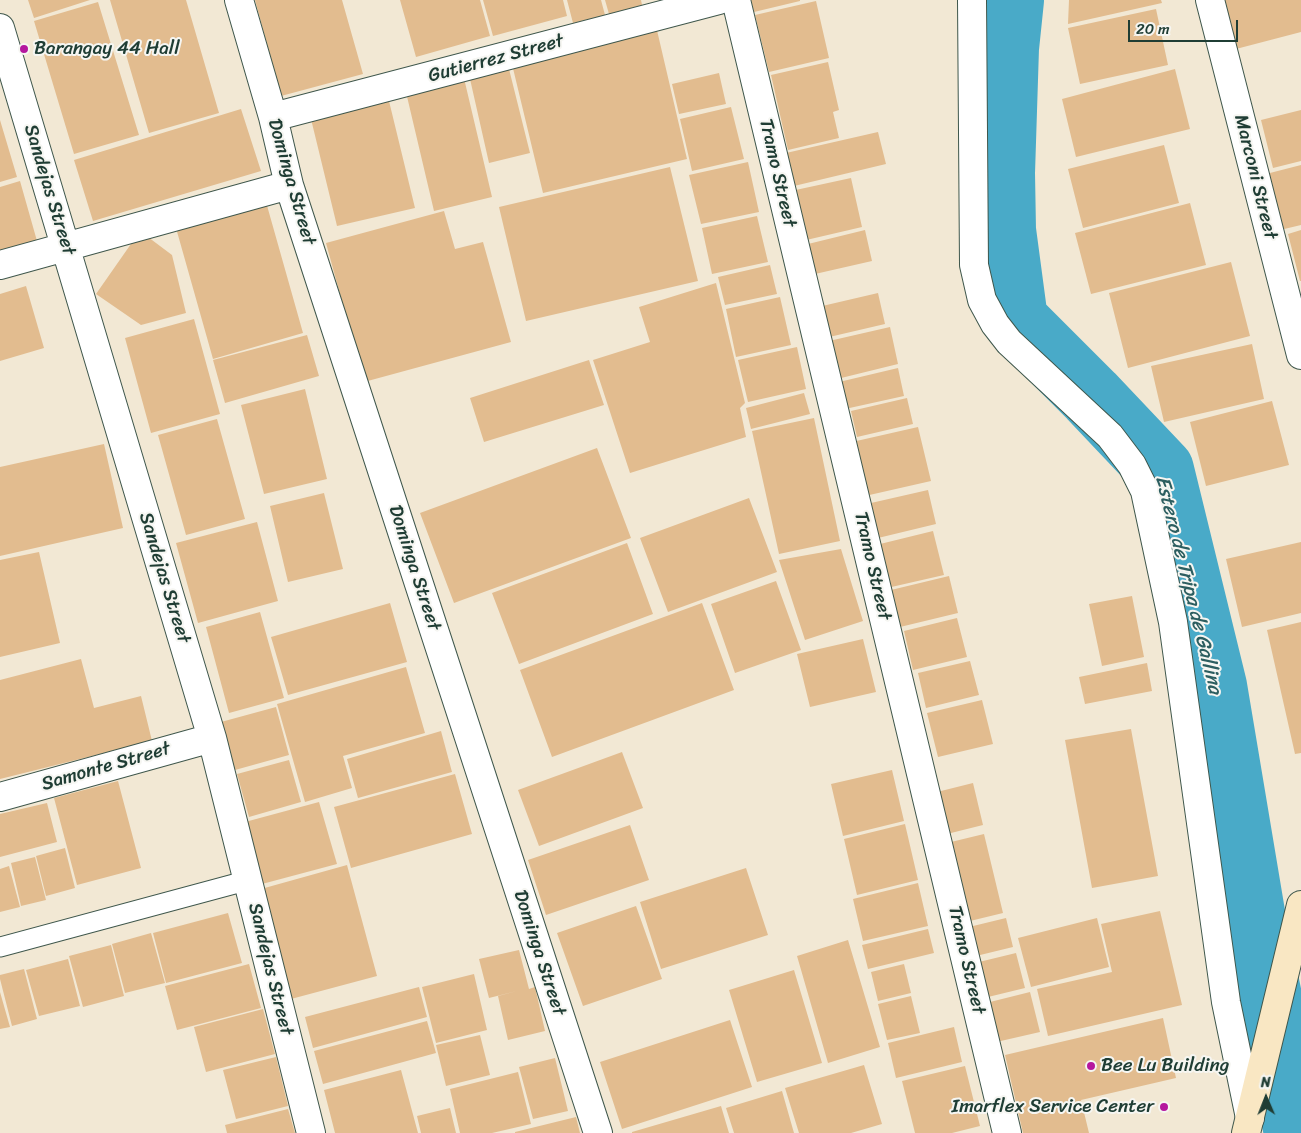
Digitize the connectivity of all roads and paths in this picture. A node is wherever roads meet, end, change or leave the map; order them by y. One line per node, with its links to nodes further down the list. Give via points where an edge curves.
1 (239, 0): 7 (street, Dominga Street)
2 (718, 0): 7 (street, Gutierrez Street)
3 (736, 0): 20 (street, Tramo Street)
4 (972, 0): 17 (street, via 974,265 982,300 1009,342 1110,436 1132,464 1145,491 1173,622 1226,1002)
5 (1210, 0): 11 (street, Marconi Street)
6 (0, 28): 9 (street, Sandejas Street)
7 (273, 117): 8 (street, Dominga Street)
8 (289, 185): 9 (street); 19 (street, Dominga Street)
9 (66, 246): 10 (street); 12 (street, Sandejas Street)
10 (0, 265)
11 (1301, 355)
12 (212, 738): 13 (street, Samonte Street); 14 (street, Sandejas Street)
13 (0, 797)
14 (248, 879): 16 (lane); 18 (street, Sandejas Street)
15 (1301, 905): 17 (street)
16 (0, 947)
17 (1250, 1115)
18 (311, 1133)
19 (598, 1133)
20 (1008, 1133)

